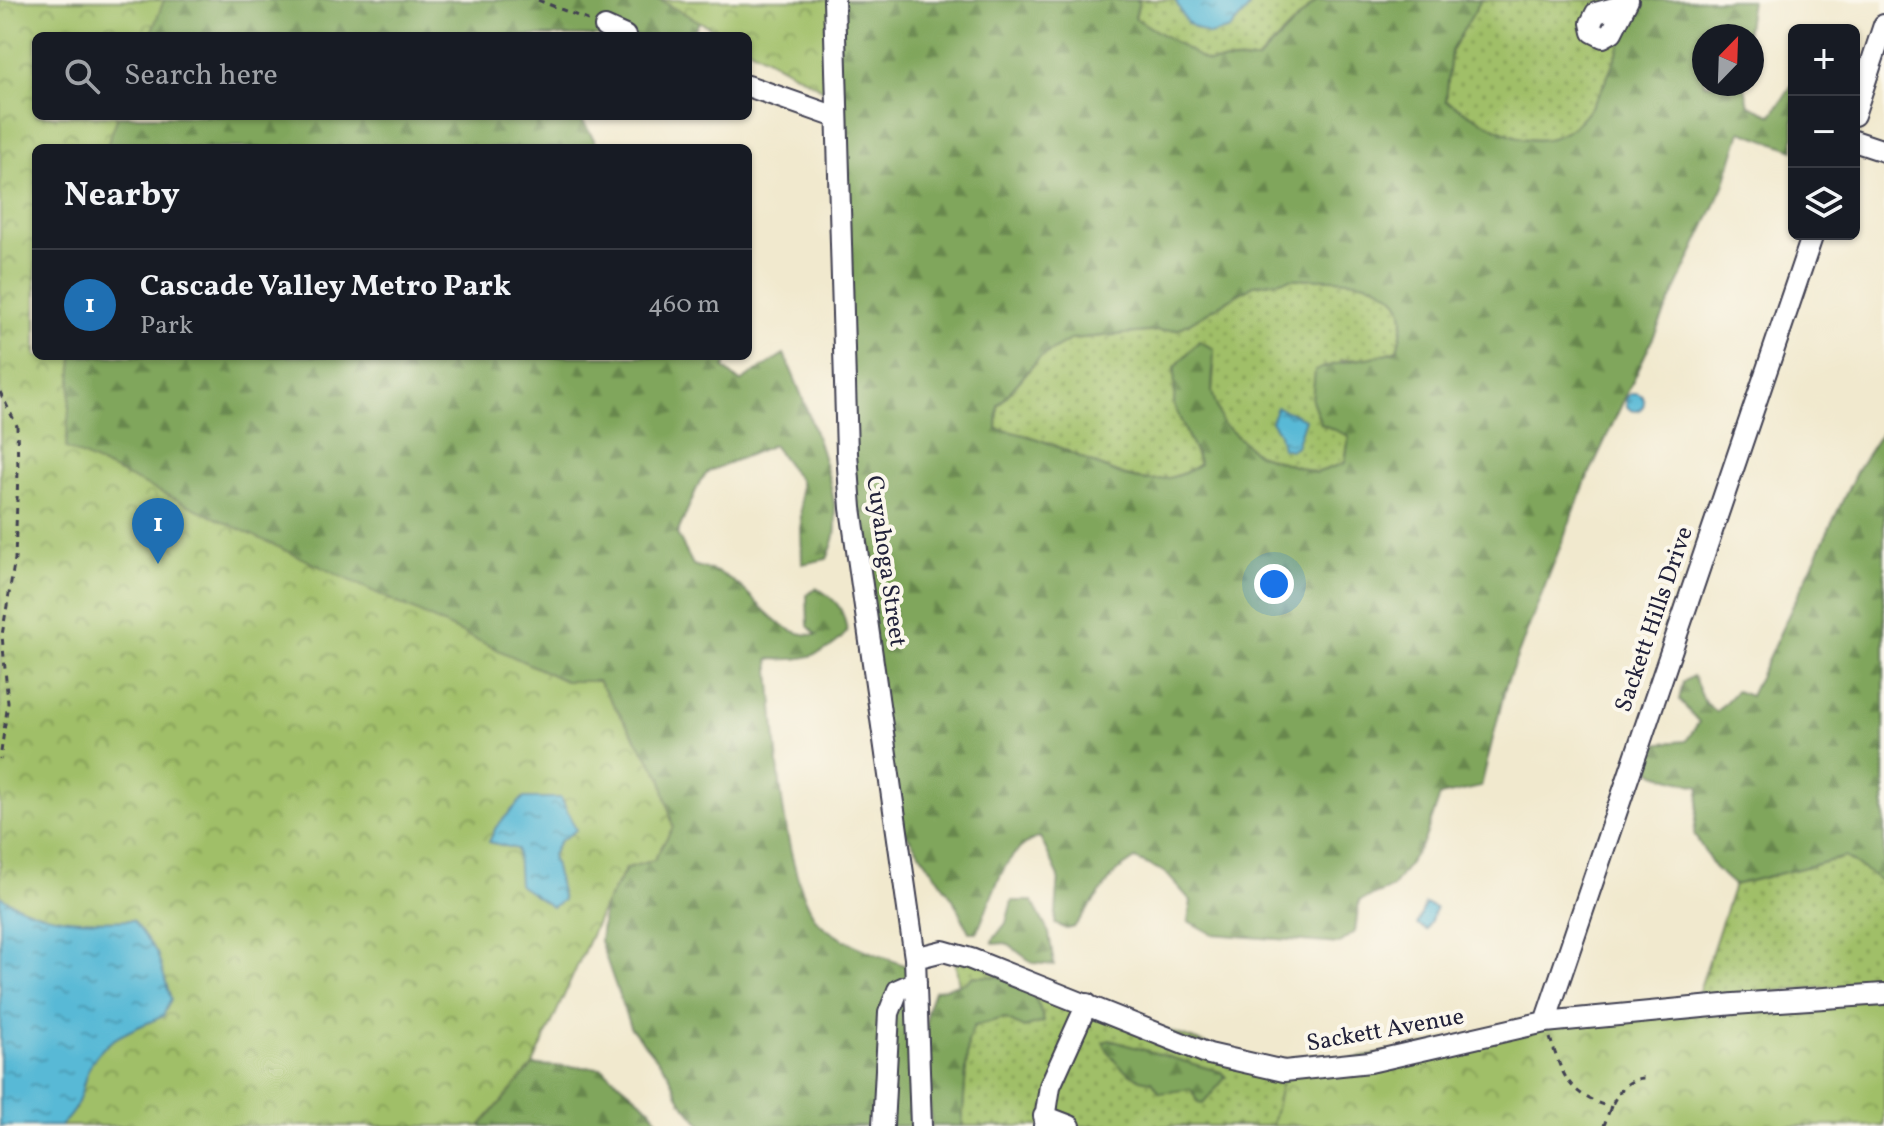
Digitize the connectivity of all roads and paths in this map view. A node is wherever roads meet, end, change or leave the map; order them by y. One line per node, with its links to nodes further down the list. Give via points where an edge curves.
1 (538, 0): 4 (path)
2 (834, 0): 8 (street, Cuyahoga Street)
3 (1884, 25): 7 (street)
4 (605, 27): 5 (street)
5 (616, 32)
6 (752, 87): 8 (street)
7 (1860, 97)
8 (836, 117): 14 (street, Cuyahoga Street, via 851,502)
9 (1860, 143): 10 (street)
10 (1884, 151)
11 (1811, 240): 18 (street, Sackett Hills Drive)
12 (0, 392): 13 (path, via 17,426 18,471 15,559 2,635 8,703)
13 (0, 759)
14 (915, 958): 15 (street, Cuyahoga Street); 17 (street, Sackett Avenue, via 943,951)
15 (916, 982): 22 (street, via 898,990 889,1013); 23 (street, Cuyahoga Street)
16 (1884, 994): 18 (street, Sackett Avenue)
17 (1087, 1004): 18 (street, Sackett Avenue, via 1209,1054 1284,1071 1370,1062); 21 (street, via 1050,1086)
18 (1545, 1022): 20 (path, via 1572,1088 1581,1097)
19 (1644, 1078): 20 (path, via 1624,1086)
20 (1612, 1108): 25 (path)
21 (1044, 1121): 24 (street)
22 (883, 1126)
23 (921, 1126)
24 (1070, 1126)
25 (1604, 1126)

